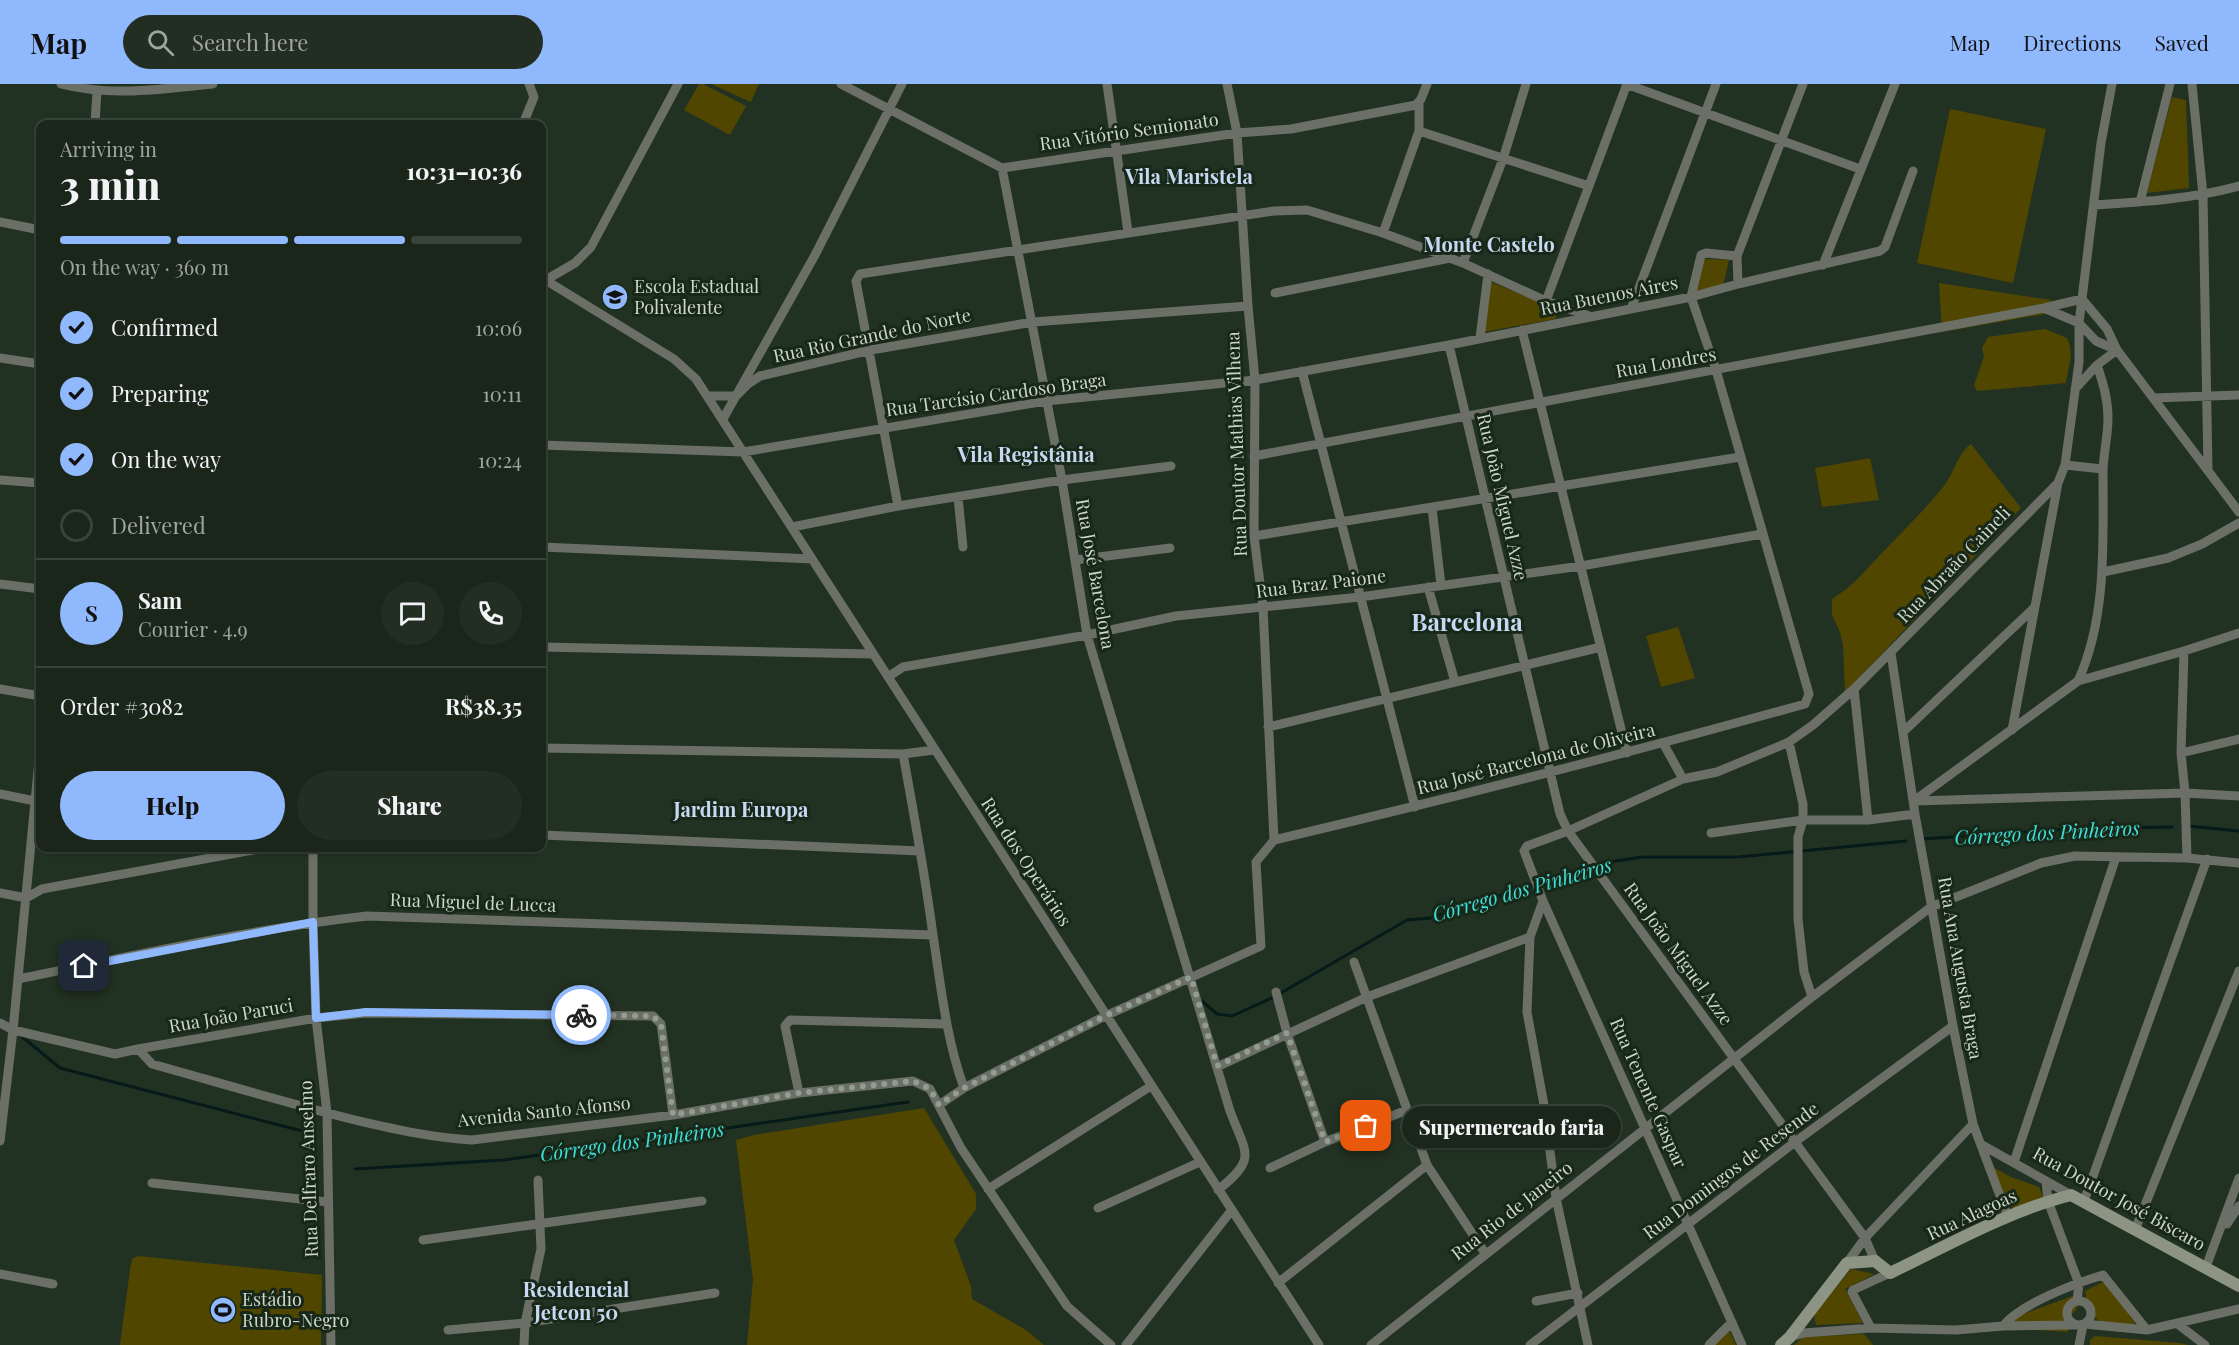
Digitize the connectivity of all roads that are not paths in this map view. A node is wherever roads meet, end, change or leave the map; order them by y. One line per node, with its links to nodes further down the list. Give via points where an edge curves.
1 (61, 84): 19 (street)
2 (213, 84): 19 (street, via 131,92)
3 (529, 84): 24 (street, via 534,97)
4 (665, 84): 18 (street)
5 (841, 84): 21 (street)
6 (902, 84): 21 (street)
7 (1107, 84): 28 (street)
8 (1227, 84): 26 (street, Rua Doutor Mathias Vilhena)
9 (1427, 84): 20 (street)
10 (1526, 84): 29 (street)
11 (1626, 84): 22 (street); 33 (street)
12 (1716, 84): 22 (street)
13 (1803, 84): 27 (street)
14 (1895, 84): 31 (street)
15 (2112, 84): 37 (street, Rua Abraão Caineli)
16 (2170, 84): 36 (street)
17 (2192, 84): 35 (street)
18 (677, 86): 49 (street, via 591,247 575,263)
19 (97, 91): 23 (street)
20 (1419, 103): 25 (street); 26 (street, Rua Vitório Semionato, via 1291,129)
21 (890, 109): 30 (street); 76 (street)
22 (1705, 111): 27 (street); 58 (street)
23 (95, 120)
24 (525, 120)
25 (1419, 131): 29 (street); 42 (street)
26 (1237, 133): 28 (street, Rua Vitório Semionato); 38 (street, Rua Doutor Mathias Vilhena)
27 (1781, 139): 31 (street); 44 (street)
28 (1117, 152): 30 (street, Rua Vitório Semionato); 41 (street)
29 (1503, 159): 33 (street); 46 (street)
30 (1002, 168): 43 (street, Rua José Barcelona)
31 (1860, 169): 47 (street)
32 (1913, 171): 47 (street, Rua Buenos Aires, via 1883,250)
33 (1589, 186): 55 (street)
34 (2239, 186): 35 (street)
35 (2204, 195): 36 (street); 77 (street)
36 (2140, 202): 37 (street)
37 (2094, 205): 54 (street, Rua Abraão Caineli)
38 (1244, 216): 41 (street); 42 (street, via 1307,210); 56 (street, Rua Doutor Mathias Vilhena)
39 (0, 222): 40 (street)
40 (36, 229)
41 (1128, 232): 43 (street)
42 (1383, 233): 45 (street)
43 (1018, 251): 60 (street, Rua José Barcelona); 65 (street, via 860,273 856,281)
44 (1737, 256): 51 (street); 53 (street, via 1701,255)
45 (1450, 258): 46 (street); 52 (street)
46 (1464, 263): 48 (street)
47 (1823, 266): 51 (street, Rua Buenos Aires)
48 (1488, 274): 55 (street); 63 (street)
49 (546, 280)
50 (546, 282): 75 (street, via 674,359)
51 (1738, 284): 53 (street, Rua Buenos Aires)
52 (1275, 293)
53 (1691, 297): 58 (street, Rua Buenos Aires); 70 (street)
54 (2082, 298): 57 (street, Rua Londres); 61 (street, Rua Abraão Caineli); 66 (street, via 2107,329)
55 (1546, 301): 59 (street)
56 (1248, 306): 60 (street, Rua Rio Grande do Norte); 72 (street, Rua Doutor Mathias Vilhena)
57 (2044, 308): 61 (street); 70 (street, Rua Londres)
58 (1631, 309): 59 (street, Rua Buenos Aires)
59 (1590, 316): 62 (street, Rua Buenos Aires)
60 (1033, 322): 65 (street, Rua Rio Grande do Norte); 79 (street, Rua José Barcelona)
61 (2079, 323): 66 (street, via 2096,341); 73 (street, Rua Abraão Caineli)
62 (1522, 330): 63 (street, Rua Buenos Aires); 80 (street)
63 (1480, 338): 64 (street, Rua Buenos Aires)
64 (1449, 345): 71 (street, Rua Buenos Aires); 81 (street, Rua João Miguel Azze)
65 (871, 350): 76 (street, Rua Rio Grande do Norte, via 760,376); 83 (street)
66 (2117, 350): 69 (street); 78 (street)
67 (0, 358): 68 (street)
68 (36, 363)
69 (2097, 365): 73 (street); 91 (street, via 2106,392 2108,418)
70 (1716, 370): 80 (street, Rua Londres); 88 (street)
71 (1302, 371): 72 (street, Rua Buenos Aires); 84 (street)
72 (1255, 380): 79 (street, Rua Tarcísio Cardoso Braga); 87 (street, Rua Doutor Mathias Vilhena)
73 (2075, 389): 89 (street, Rua Abraão Caineli)
74 (2239, 395): 77 (street)
75 (708, 396): 76 (street); 82 (street, Rua dos Operários)
76 (736, 396): 82 (street)
77 (2208, 397): 78 (street); 92 (street)
78 (2153, 398): 92 (street)
79 (1046, 401): 83 (street, Rua Tarcísio Cardoso Braga); 94 (street, Rua José Barcelona)
80 (1540, 402): 81 (street, Rua Londres); 97 (street)
81 (1466, 416): 84 (street, Rua Londres); 99 (street, Rua João Miguel Azze)
82 (723, 419): 86 (street, Rua dos Operários)
83 (885, 429): 86 (street, Rua Tarcísio Cardoso Braga); 100 (street)
84 (1321, 443): 87 (street, Rua Londres); 103 (street)
85 (546, 445): 86 (street, Rua Tarcísio Cardoso Braga)
86 (743, 452): 105 (street, Rua dos Operários)
87 (1254, 456): 107 (street, Rua Doutor Mathias Vilhena)
88 (1740, 457): 97 (street); 106 (street)
89 (2065, 465): 91 (street); 96 (street, Rua Abraão Caineli)
90 (1171, 466): 94 (street)
91 (2103, 469): 114 (street)
92 (2208, 470): 102 (street)
93 (0, 480): 95 (street)
94 (1062, 480): 98 (street); 112 (street, Rua José Barcelona)
95 (36, 483)
96 (2058, 483): 121 (street); 128 (street, Rua Abraão Caineli)
97 (1561, 487): 99 (street); 113 (street)
98 (958, 497): 100 (street); 108 (street)
99 (1485, 500): 101 (street); 115 (street, Rua João Miguel Azze)
100 (898, 506): 105 (street)
101 (1432, 508): 103 (street); 117 (street)
102 (2239, 513)
103 (1341, 522): 107 (street); 120 (street)
104 (2239, 523): 114 (street, via 2168,558)
105 (792, 527): 111 (street, Rua dos Operários)
106 (1762, 534): 113 (street, Rua Braz Paione); 143 (street, Rua José Barcelona de Oliveira, via 1809,694 1805,704)
107 (1254, 537): 122 (street, Rua Doutor Mathias Vilhena)
108 (963, 547)
109 (546, 548): 111 (street)
110 (1170, 548): 112 (street)
111 (812, 559): 129 (street, Rua dos Operários)
112 (1075, 560): 124 (street, Rua José Barcelona)
113 (1581, 566): 115 (street, Rua Braz Paione); 126 (street)
114 (2103, 572): 132 (street, via 2088,661)
115 (1503, 576): 117 (street, Rua Braz Paione); 130 (street, Rua João Miguel Azze)
116 (0, 584): 119 (street)
117 (1441, 585): 118 (street, Rua Braz Paione)
118 (1428, 587): 120 (street, Rua Braz Paione); 133 (street)
119 (36, 589)
120 (1360, 597): 122 (street, Rua Braz Paione); 137 (street)
121 (2035, 606): 139 (street); 140 (street)
122 (1263, 607): 124 (street, Rua Braz Paione, via 1176,616); 138 (street, Rua Doutor Mathias Vilhena)
123 (2239, 633): 127 (street)
124 (1087, 635): 131 (street, Rua Braz Paione, via 903,667); 182 (street, Rua José Barcelona)
125 (546, 647): 129 (street)
126 (1601, 647): 130 (street); 146 (street)
127 (2184, 651): 132 (street); 147 (street)
128 (1891, 653): 135 (street, Rua Abraão Caineli); 140 (street, Rua Ana Augusta Braga)
129 (873, 654): 131 (street, Rua dos Operários)
130 (1525, 665): 133 (street); 149 (street, Rua João Miguel Azze)
131 (888, 677): 145 (street, Rua dos Operários)
132 (2078, 681): 139 (street)
133 (1455, 682): 137 (street)
134 (0, 689): 136 (street)
135 (1854, 689): 142 (street, Rua Abraão Caineli); 159 (street)
136 (36, 695)
137 (1387, 699): 138 (street); 156 (street)
138 (1268, 727): 164 (street, Rua Doutor Mathias Vilhena)
139 (2012, 730): 155 (street)
140 (1904, 732): 155 (street, Rua Ana Augusta Braga)
141 (2239, 739): 147 (street)
142 (1789, 742): 150 (street, Rua Abraão Caineli, via 1717,772); 160 (street, via 1801,793)
143 (1663, 743): 146 (street, Rua José Barcelona de Oliveira); 150 (street)
144 (546, 748): 148 (street)
145 (934, 750): 148 (street); 187 (street, Rua dos Operários)
146 (1627, 753): 149 (street, Rua José Barcelona de Oliveira)
147 (2181, 753): 151 (street)
148 (903, 754): 165 (street)
149 (1550, 772): 156 (street, Rua José Barcelona de Oliveira); 161 (street, Rua João Miguel Azze)
150 (1683, 779): 161 (street, Rua Abraão Caineli)
151 (2185, 793): 153 (street); 155 (street); 170 (street)
152 (0, 794): 154 (street)
153 (2239, 796)
154 (36, 800)
155 (1914, 801): 157 (street, Rua Ana Augusta Braga)
156 (1415, 807): 164 (street, Rua José Barcelona de Oliveira)
157 (1915, 814): 159 (street); 176 (street, Rua Ana Augusta Braga)
158 (36, 816): 174 (street)
159 (1868, 820): 160 (street)
160 (1802, 823): 162 (street); 186 (street, via 1798,837 1798,919 1804,972)
161 (1568, 831): 168 (street, Rua Abraão Caineli, via 1527,846); 195 (street, Rua João Miguel Azze)
162 (1711, 832)
163 (546, 835): 165 (street)
164 (1274, 840): 182 (street, via 1256,862 1261,946)
165 (920, 850): 178 (street)
166 (243, 852): 174 (street, via 42,890)
167 (313, 852): 177 (street, Rua Delfraro Anselmo)
168 (1524, 855): 175 (street, Rua Tenente Gaspar)
169 (2116, 857): 170 (street, Rua Rio de Janeiro); 176 (street, Rua Rio de Janeiro, via 2075,856 2041,863); 212 (street)
170 (2187, 858): 171 (street, Rua Rio de Janeiro)
171 (2207, 860): 172 (street, Rua Rio de Janeiro); 225 (street)
172 (2239, 863)
173 (0, 893): 174 (street)
174 (26, 898): 183 (street)
175 (1543, 901): 179 (street); 206 (street, Rua Tenente Gaspar)
176 (1931, 907): 186 (street, Rua Rio de Janeiro); 191 (street, Rua Ana Augusta Braga)
177 (313, 922): 178 (street, Rua Miguel de Lucca, via 367,916); 183 (street, Rua Miguel de Lucca); 188 (street, Rua Delfraro Anselmo)
178 (933, 935): 190 (street)
179 (1530, 937): 185 (street); 222 (street, via 1527,1012)
180 (1354, 962): 185 (street)
181 (2239, 971): 233 (street)
182 (1191, 977): 187 (street); 196 (street, Rua José Barcelona)
183 (18, 979): 192 (street)
184 (1276, 992): 193 (street)
185 (1367, 997): 193 (street); 202 (street)
186 (1812, 997): 195 (street, Rua Rio de Janeiro)
187 (1105, 1016): 198 (street, Rua dos Operários); 199 (street)
188 (316, 1018): 194 (street, Rua João Paruci); 203 (street, Rua Delfraro Anselmo); 204 (street, Rua João Paruci, via 366,1012 653,1016 661,1024)
189 (0, 1023): 192 (street)
190 (946, 1024): 199 (street); 200 (street, via 790,1020 785,1026)
191 (1953, 1026): 205 (street, Rua Ana Augusta Braga); 209 (street, Rua Domingos de Resende)
192 (13, 1030): 194 (street, via 115,1054); 197 (street)
193 (1287, 1033): 196 (street); 208 (street)
194 (138, 1049): 203 (street, Avenida Santo Afonso, via 152,1064)
195 (1734, 1058): 206 (street, Rua Rio de Janeiro); 209 (street, Rua João Miguel Azze)
196 (1217, 1066): 220 (street, Rua José Barcelona, via 1246,1153 1239,1173)
197 (3, 1081): 207 (street)
198 (1151, 1086): 211 (street, Rua dos Operários); 219 (street)
199 (964, 1088): 201 (street)
200 (799, 1093): 201 (street, Avenida Santo Afonso, via 913,1081 930,1089); 204 (street, Avenida Santo Afonso)
201 (939, 1105): 219 (street, Avenida Santo Afonso)
202 (1407, 1110): 208 (street); 213 (street)
203 (327, 1113): 204 (street, Avenida Santo Afonso, via 424,1136 472,1140); 226 (street, Rua Delfraro Anselmo)
204 (673, 1115)
205 (1972, 1124): 210 (street, Rua Ana Augusta Braga); 235 (street)
206 (1645, 1128): 222 (street, Rua Rio de Janeiro); 232 (street, Rua Tenente Gaspar)
207 (0, 1141)
208 (1325, 1142): 214 (street)
209 (1795, 1142): 232 (street, Rua Domingos de Resende); 235 (street, Rua João Miguel Azze)
210 (1982, 1145): 212 (street, Rua Doutor José Biscaro); 230 (street, Rua Ana Augusta Braga)
211 (1200, 1162): 220 (street, Rua dos Operários); 228 (street)
212 (2014, 1162): 217 (street, Rua Doutor José Biscaro)
213 (1427, 1165): 237 (street); 243 (street)
214 (1270, 1168)
215 (2239, 1178): 234 (street)
216 (538, 1180): 231 (street)
217 (2046, 1181): 221 (street, Rua Doutor José Biscaro); 224 (street)
218 (152, 1184): 226 (street)
219 (988, 1189): 264 (street, Avenida Santo Afonso, via 1066,1306)
220 (1218, 1190): 229 (street, Rua dos Operários)
221 (2071, 1195): 224 (main road, Rua Alagoas); 225 (main road, Rua Doutor José Biscaro)
222 (1556, 1198): 237 (street, Rua Rio de Janeiro); 248 (street)
223 (702, 1201): 231 (street)
224 (2048, 1201): 230 (main road, Rua Alagoas); 245 (street)
225 (2084, 1201): 233 (main road, Rua Doutor José Biscaro)
226 (328, 1202): 262 (street, Rua Delfraro Anselmo)
227 (2239, 1206): 234 (street)
228 (1098, 1208)
229 (1231, 1211): 243 (street, Rua dos Operários); 265 (street)
230 (2008, 1217): 241 (main road, Rua Alagoas)
231 (541, 1224): 236 (street); 253 (street, via 540,1249)
232 (1688, 1224): 251 (street, Rua Domingos de Resende); 254 (street, Rua Tenente Gaspar)
233 (2135, 1230): 240 (main road, Rua Doutor José Biscaro)
234 (2219, 1235): 240 (street)
235 (1865, 1238): 238 (street); 239 (street)
236 (423, 1240)
237 (1485, 1253): 267 (street, Rua Rio de Janeiro)
238 (1875, 1261): 239 (main road); 241 (main road)
239 (1847, 1263): 261 (main road)
240 (2206, 1268): 246 (main road, Rua Doutor José Biscaro)
241 (1890, 1273): 258 (street, Rua Alagoas, via 1854,1287 1852,1292)
242 (0, 1274): 244 (street)
243 (1278, 1283): 266 (street, Rua dos Operários)
244 (53, 1284)
245 (2079, 1284): 250 (street); 257 (street, via 2016,1312); 260 (street, via 2106,1277)
246 (2239, 1286)
247 (716, 1293): 253 (street)
248 (1578, 1293): 249 (street); 251 (street)
249 (1536, 1301)
250 (2077, 1301): 255 (street, via 2091,1314); 255 (street, via 2067,1312 2070,1322)
251 (1581, 1305): 268 (street, Rua Domingos de Resende); 269 (street)
252 (2239, 1310): 256 (street)
253 (525, 1323): 259 (street); 263 (street)
254 (1732, 1323): 270 (street); 271 (street, Rua Tenente Gaspar)
255 (2081, 1325): 257 (street); 260 (street); 272 (street)
256 (2179, 1325): 260 (street); 273 (street)
257 (2003, 1326): 258 (street, via 1956,1330)
258 (1871, 1328): 261 (street, via 1804,1333)
259 (448, 1330)
260 (2147, 1330)
261 (1783, 1343)
262 (331, 1345)
263 (524, 1345)
264 (1111, 1345)
265 (1126, 1345)
266 (1318, 1345)
267 (1371, 1345)
268 (1530, 1345)
269 (1588, 1345)
270 (1709, 1345)
271 (1742, 1345)
272 (2079, 1345)
273 (2205, 1345)

